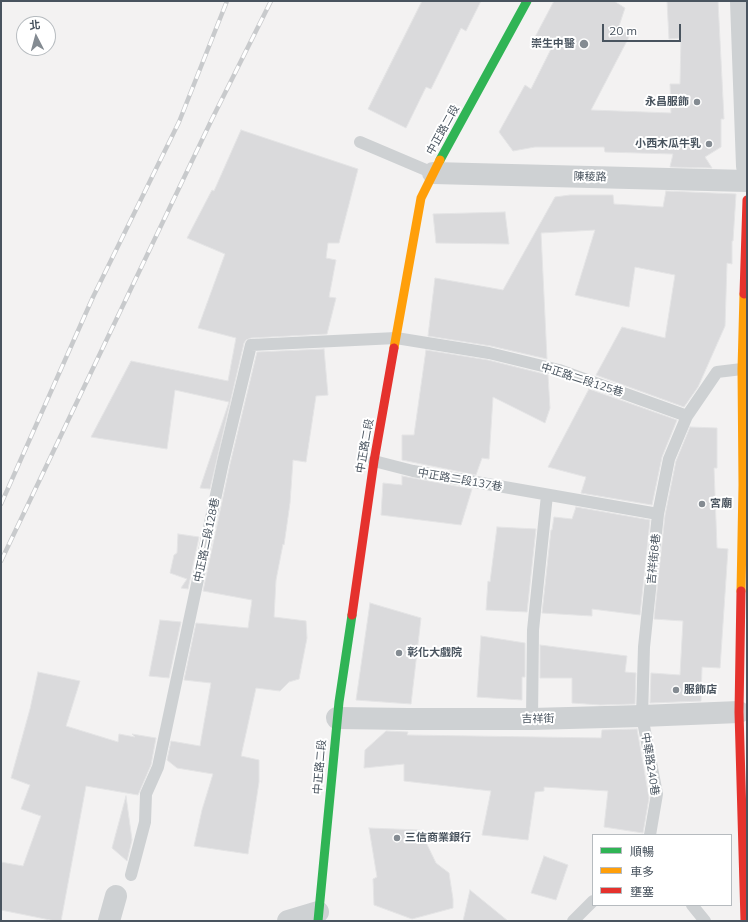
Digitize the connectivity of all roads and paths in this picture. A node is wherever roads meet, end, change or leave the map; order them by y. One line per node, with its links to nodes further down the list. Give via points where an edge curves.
1 (527, 1): 5 (street, 中正路二段)
2 (741, 1): 4 (street)
3 (360, 142): 5 (lane)
4 (747, 166)
5 (433, 173): 6 (street, 陳稜路); 8 (street, 中正路二段, via 421,198)
6 (747, 181)
7 (747, 200): 9 (street)
8 (396, 338): 10 (lane, 中正路二段125巷, via 489,353 559,370); 11 (street, 中正路二段); 20 (lane, 中正路二段128巷, via 251,345 223,462 158,766 146,794 145,822)
9 (742, 369): 10 (lane, via 717,372); 12 (street)
10 (688, 416): 14 (lane, 吉祥街8巷, via 669,459)
11 (374, 461): 13 (lane, 中正路二段137巷, via 413,471); 17 (street, 中正路二段)
12 (745, 485): 15 (street)
13 (547, 495): 14 (lane); 18 (lane, via 533,630)
14 (658, 514): 16 (lane, 吉祥街8巷, via 644,647)
15 (740, 712): 16 (street, 吉祥街); 29 (street)
16 (642, 716): 18 (street, 吉祥街); 19 (lane, 中華路240巷, via 657,794)
17 (337, 718): 18 (street, 吉祥街); 24 (street, 中正路二段)
18 (532, 719)
19 (650, 834)
20 (131, 874)
21 (116, 896): 25 (street)
22 (592, 902): 27 (lane)
23 (693, 906): 28 (lane)
24 (318, 917): 26 (street)
25 (109, 921)
26 (288, 921)
27 (573, 921)
28 (705, 921)
29 (745, 921)

